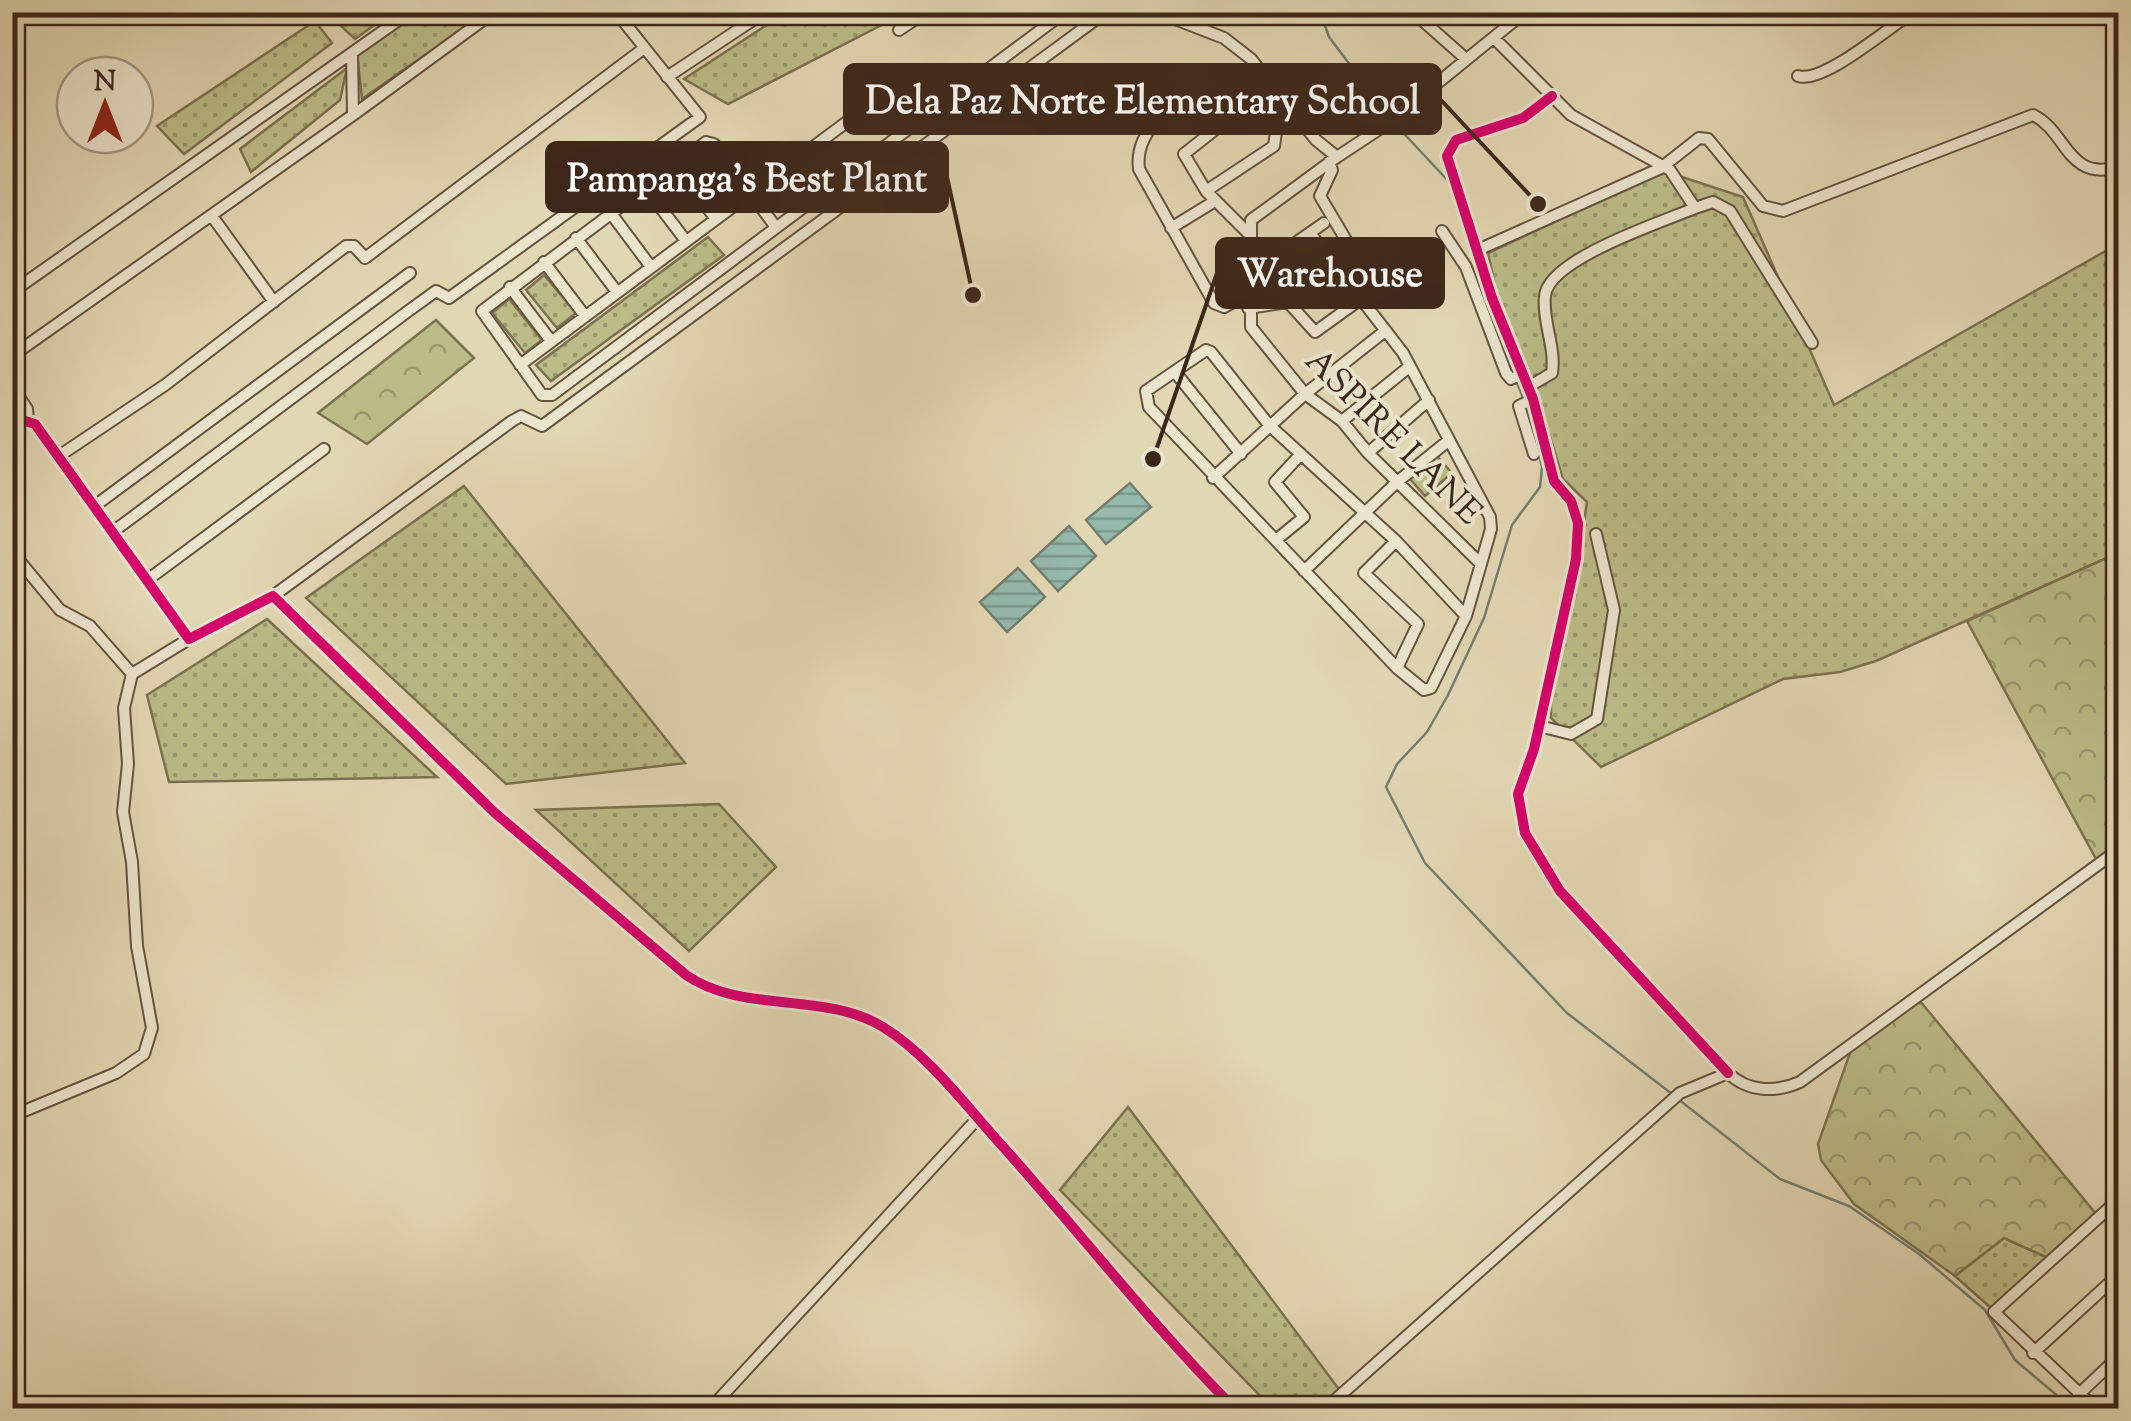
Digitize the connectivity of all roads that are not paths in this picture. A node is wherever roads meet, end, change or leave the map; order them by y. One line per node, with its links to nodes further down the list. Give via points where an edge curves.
1 (410, 12): 15 (street)
2 (494, 12): 21 (street)
3 (616, 12): 14 (street)
4 (765, 12): 17 (street)
5 (926, 12): 12 (street)
6 (1064, 12): 22 (street)
7 (1106, 12): 93 (street, via 542,426 522,416 512,421)
8 (1157, 12): 23 (street, via 1224,38 1251,60)
9 (1413, 12): 16 (street)
10 (1526, 12): 13 (street)
11 (1912, 12): 18 (street, via 1827,72)
12 (899, 30)
13 (1494, 38): 16 (street); 19 (street)
14 (642, 49): 17 (street); 53 (street, via 365,258 346,246)
15 (352, 53): 21 (street); 49 (street)
16 (1466, 59): 23 (street)
17 (667, 76): 85 (street, via 700,117 449,298 436,292 407,312)
18 (1798, 76)
19 (1552, 96): 26 (street); 43 (street, via 1523,118 1450,144 1447,156)
20 (1250, 102): 28 (street, via 1184,154); 28 (street, via 1276,132 1274,146); 37 (street, via 1220,76 1154,121 1136,152)
21 (352, 114): 33 (street)
22 (916, 122): 29 (street, via 897,98 883,95); 36 (street)
23 (1333, 160): 39 (street, via 1256,214); 48 (street, via 1320,196 1352,252 1394,300)
24 (675, 165): 27 (street); 29 (street, via 711,142); 34 (street)
25 (2118, 167): 26 (street, via 2102,172 2083,166 2033,115 1783,211 1763,206 1708,139 1699,138)
26 (1661, 168): 31 (street, via 1676,177); 43 (street)
27 (645, 187): 32 (street); 42 (street)
28 (1206, 191): 30 (street)
29 (750, 194): 34 (street); 36 (street)
30 (1214, 201): 37 (street); 39 (street)
31 (1695, 208): 59 (street, via 1713,202 1730,211); 67 (street, via 1552,278 1544,301 1552,373)
32 (610, 212): 41 (street); 45 (street)
33 (212, 216): 53 (street); 60 (street)
34 (716, 219): 42 (street)
35 (1324, 223): 40 (street)
36 (775, 226): 61 (street, via 552,395 542,396)
37 (1171, 228): 51 (street, via 1214,303 1224,308)
38 (1442, 231): 64 (street)
39 (1248, 232): 51 (street, ASPIRE LANE)
40 (1310, 233): 52 (street); 54 (street, via 1291,246)
41 (576, 238): 44 (street); 50 (street)
42 (686, 241): 45 (street)
43 (1480, 249): 64 (street)
44 (544, 262): 47 (street); 56 (street)
45 (652, 267): 50 (street)
46 (410, 272): 83 (street)
47 (510, 286): 58 (street); 61 (street, via 482,311)
48 (1426, 290)
49 (12, 292)
50 (617, 292): 56 (street)
51 (1248, 294): 55 (street, ASPIRE LANE)
52 (1361, 299): 54 (street, via 1315,332); 57 (street)
53 (274, 302): 80 (street)
54 (1288, 302): 55 (street)
55 (1248, 308): 66 (street, ASPIRE LANE, via 1251,328)
56 (585, 316): 58 (street)
57 (1385, 331): 62 (street); 66 (street)
58 (551, 341): 61 (street)
59 (1812, 343)
60 (12, 356)
61 (520, 364)
62 (1410, 367): 68 (street); 71 (street)
63 (1176, 372): 72 (street, via 1211,352); 77 (street); 81 (street, via 1146,391 1146,400)
64 (1518, 376): 67 (street)
65 (12, 386): 70 (street)
66 (1305, 394): 71 (street, ASPIRE LANE); 72 (street)
67 (1528, 397): 73 (street)
68 (1429, 400): 74 (street); 76 (street)
69 (12, 417): 70 (street)
70 (28, 420): 80 (street)
71 (1342, 420): 76 (street, ASPIRE LANE)
72 (1270, 425): 77 (street); 78 (street)
73 (1535, 434): 79 (street); 98 (street, via 1554,481 1576,509 1579,536)
74 (1448, 441): 82 (street); 90 (street, via 1490,516)
75 (324, 449): 92 (street)
76 (1368, 453): 82 (street, ASPIRE LANE)
77 (1240, 454): 81 (street)
78 (1301, 454): 84 (street); 87 (street, via 1276,482 1304,517)
79 (1534, 454)
80 (59, 456): 83 (street)
81 (1214, 478): 87 (street)
82 (1397, 482): 84 (street); 90 (street, ASPIRE LANE)
83 (96, 505): 85 (street)
84 (1367, 511): 88 (street); 91 (street)
85 (114, 531): 92 (street)
86 (1596, 534): 98 (street, via 1614,610 1597,719 1572,734)
87 (1276, 540): 91 (street)
88 (1396, 541): 94 (street); 96 (street, via 1364,573 1418,624)
89 (12, 552): 97 (street, via 60,610 90,626)
90 (1480, 564): 94 (street)
91 (1304, 572): 96 (street)
92 (150, 578): 95 (street)
93 (273, 596): 95 (street); 102 (street, via 495,813 686,975 714,990 860,1016 883,1027)
94 (1466, 616): 96 (street, via 1432,688 1424,690)
95 (190, 639): 97 (street)
96 (1397, 668)
97 (132, 674): 101 (street, via 124,708 123,812 152,1028 144,1054 116,1073)
98 (1538, 726): 100 (street, via 1518,794 1525,833 1540,861 1560,891)
99 (2118, 850): 100 (street, via 1800,1082 1763,1089 1742,1086)
100 (1728, 1072): 110 (street, via 1658,1108)
101 (12, 1116)
102 (978, 1118): 108 (street); 109 (street, via 1152,1326)
103 (2118, 1200): 105 (street, via 1994,1312)
104 (2118, 1275): 105 (street)
105 (2034, 1353): 107 (street)
106 (2118, 1356): 107 (street)
107 (2078, 1395): 111 (street)
108 (710, 1408)
109 (1234, 1408)
110 (1326, 1408)
111 (2094, 1408)

